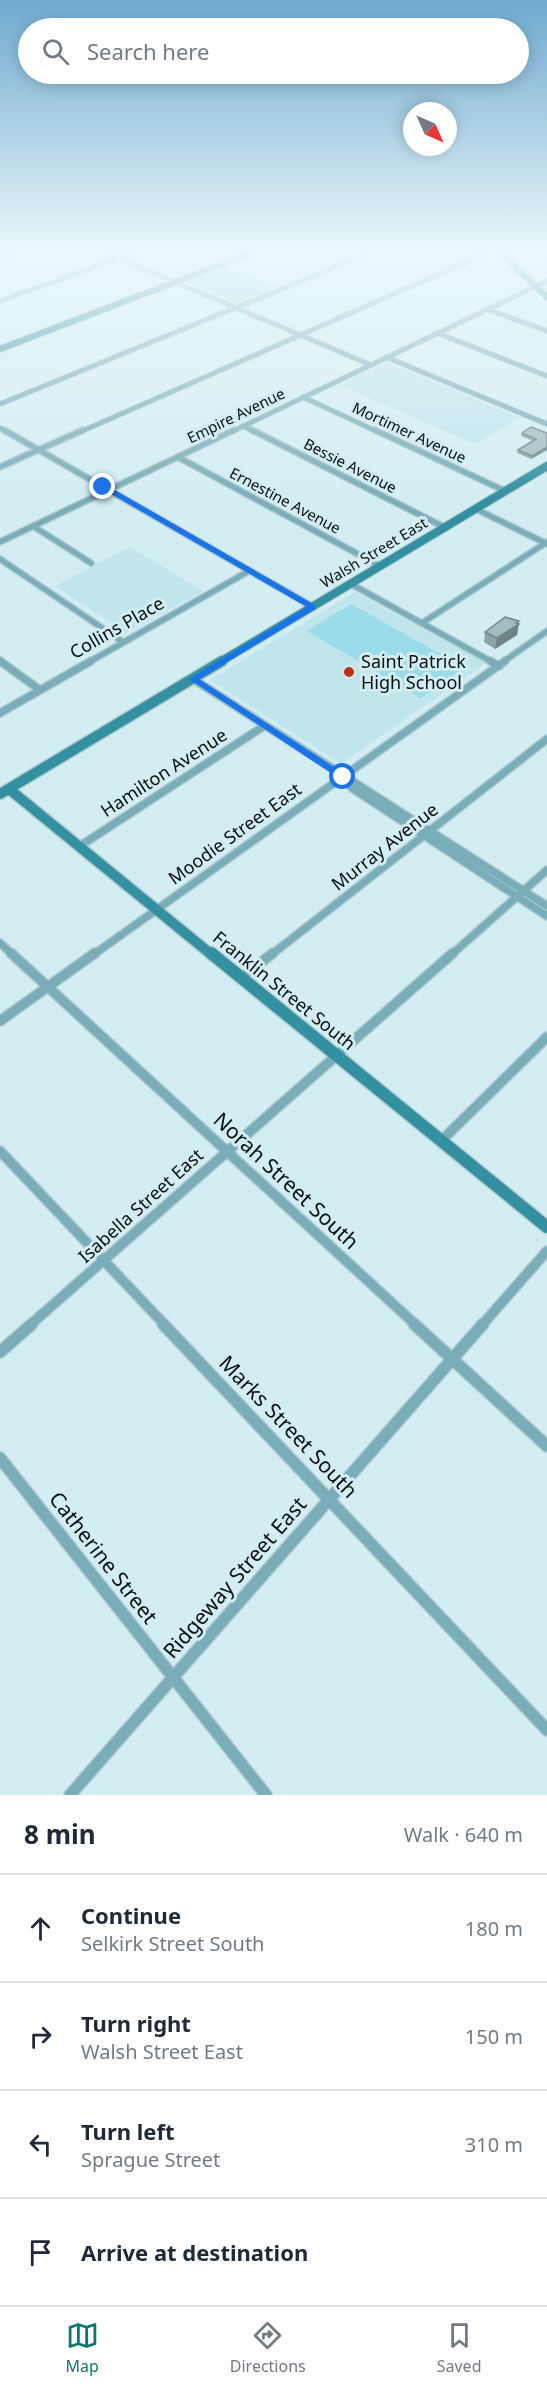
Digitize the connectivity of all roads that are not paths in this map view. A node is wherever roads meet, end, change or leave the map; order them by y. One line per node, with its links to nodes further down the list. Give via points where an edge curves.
1 (39, 334): 8 (street)
2 (171, 334): 13 (street)
3 (299, 334): 7 (street)
4 (305, 334): 7 (street)
5 (435, 334): 9 (street, Empire Avenue)
6 (439, 334): 11 (street)
7 (302, 335): 10 (street); 17 (street)
8 (0, 349)
9 (386, 357): 10 (street, Empire Avenue); 14 (street)
10 (371, 364): 12 (street, Empire Avenue)
11 (547, 375)
12 (303, 397): 15 (street, Empire Avenue); 22 (street, Mortimer Avenue)
13 (0, 404)
14 (547, 424)
15 (243, 426): 18 (street, Empire Avenue); 25 (street, Bessie Avenue)
16 (0, 428): 17 (street)
17 (39, 450): 20 (street); 21 (street)
18 (178, 457): 21 (street, Empire Avenue); 30 (street, Ernestine Avenue)
19 (547, 466): 22 (street, Walsh Street East)
20 (0, 467)
21 (109, 490): 24 (street, Empire Avenue); 31 (street)
22 (505, 492): 23 (street, Walsh Street East)
23 (476, 509): 25 (street, Walsh Street East); 27 (street)
24 (33, 526): 26 (street, Empire Avenue); 29 (street)
25 (446, 528): 30 (street, Walsh Street East)
26 (0, 542)
27 (546, 543): 34 (street)
28 (0, 559): 36 (street)
29 (91, 563)
30 (380, 566): 32 (street, Walsh Street East)
31 (249, 571): 33 (street); 36 (street, Collins Place)
32 (351, 584): 33 (street, Walsh Street East); 34 (street)
33 (313, 607): 39 (street, Walsh Street East)
34 (422, 623): 38 (street)
35 (547, 631): 38 (street, Moodie Street East)
36 (123, 642): 40 (street, Collins Place)
37 (0, 661): 40 (street)
38 (499, 666): 44 (street, Moodie Street East)
39 (193, 679): 42 (street); 46 (street, Walsh Street East)
40 (40, 690): 41 (street, Collins Place)
41 (0, 713)
42 (264, 726): 44 (street); 48 (street, Hamilton Avenue)
43 (547, 739): 47 (street, Murray Avenue)
44 (343, 777): 47 (street, via 352,788); 52 (street, Moodie Street East)
45 (0, 782): 46 (street, Franklin Street South)
46 (4, 792): 48 (street, Franklin Street South)
47 (427, 832): 50 (street); 55 (street, Murray Avenue)
48 (80, 846): 52 (street, Franklin Street South)
49 (547, 870): 50 (street, Isabella Street East)
50 (520, 894): 51 (street); 53 (street); 59 (street, Isabella Street East)
51 (547, 906)
52 (156, 910): 55 (street, Franklin Street South); 56 (street, Moodie Street East)
53 (547, 916)
54 (0, 943): 56 (street, Norah Street South)
55 (241, 978): 59 (street, Franklin Street South)
56 (48, 988): 57 (street, Moodie Street East); 62 (street, Norah Street South)
57 (0, 1022)
58 (547, 1037): 60 (street)
59 (337, 1057): 60 (street, Franklin Street South); 62 (street, Isabella Street East)
60 (441, 1141): 63 (street, Franklin Street South)
61 (0, 1151): 65 (street, Marks Street South)
62 (226, 1152): 65 (street, Isabella Street East); 67 (street, Norah Street South)
63 (547, 1227)
64 (547, 1251): 67 (street, Ridgeway Street East)
65 (104, 1262): 66 (street, Isabella Street East); 70 (street, Marks Street South)
66 (0, 1352)
67 (452, 1359): 68 (street, Norah Street South); 70 (street, Ridgeway Street East)
68 (547, 1446)
69 (0, 1458): 71 (street, Catherine Street)
70 (330, 1499): 71 (street, Ridgeway Street East); 72 (street, Marks Street South)
71 (173, 1678): 73 (street, Ridgeway Street East); 74 (street, Catherine Street)
72 (547, 1730)
73 (70, 1795)
74 (266, 1795)

